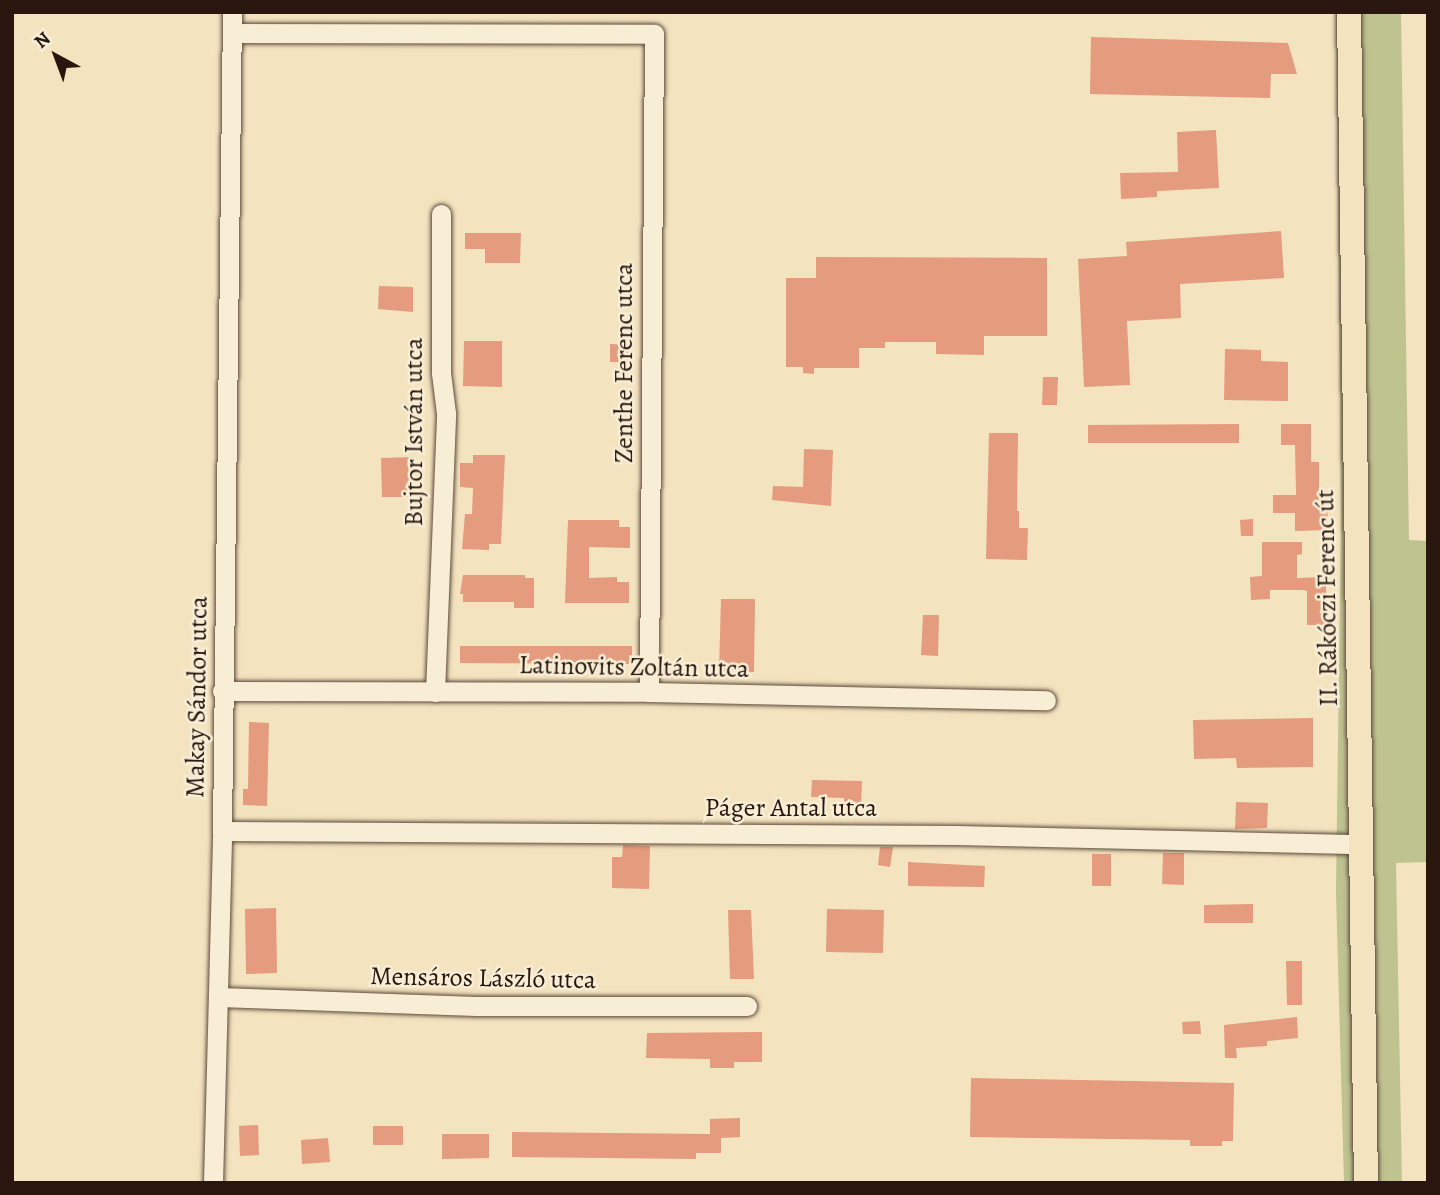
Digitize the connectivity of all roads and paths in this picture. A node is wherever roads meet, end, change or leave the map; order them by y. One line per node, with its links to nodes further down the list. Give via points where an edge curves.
1 (232, 12): 3 (street, Makay Sándor utca)
2 (1349, 12): 10 (main road, II. Rákóczi Ferenc út)
3 (232, 33): 5 (street, Makay Sándor utca); 7 (street, Zenthe Ferenc utca, via 654,34)
4 (441, 214): 6 (street, Bujtor István utca, via 441,373 446,413)
5 (222, 691): 6 (street, Latinovits Zoltán utca); 9 (street, Makay Sándor utca)
6 (435, 692): 7 (street, Latinovits Zoltán utca)
7 (649, 692): 8 (street, Latinovits Zoltán utca)
8 (1046, 700)
9 (222, 831): 10 (street, Páger Antal utca, via 956,835); 11 (street, Makay Sándor utca)
10 (1361, 844): 14 (main road, II. Rákóczi Ferenc út)
11 (219, 997): 12 (street, Mensáros László utca, via 476,1006); 13 (street, Makay Sándor utca)
12 (747, 1006)
13 (213, 1183)
14 (1366, 1183)

